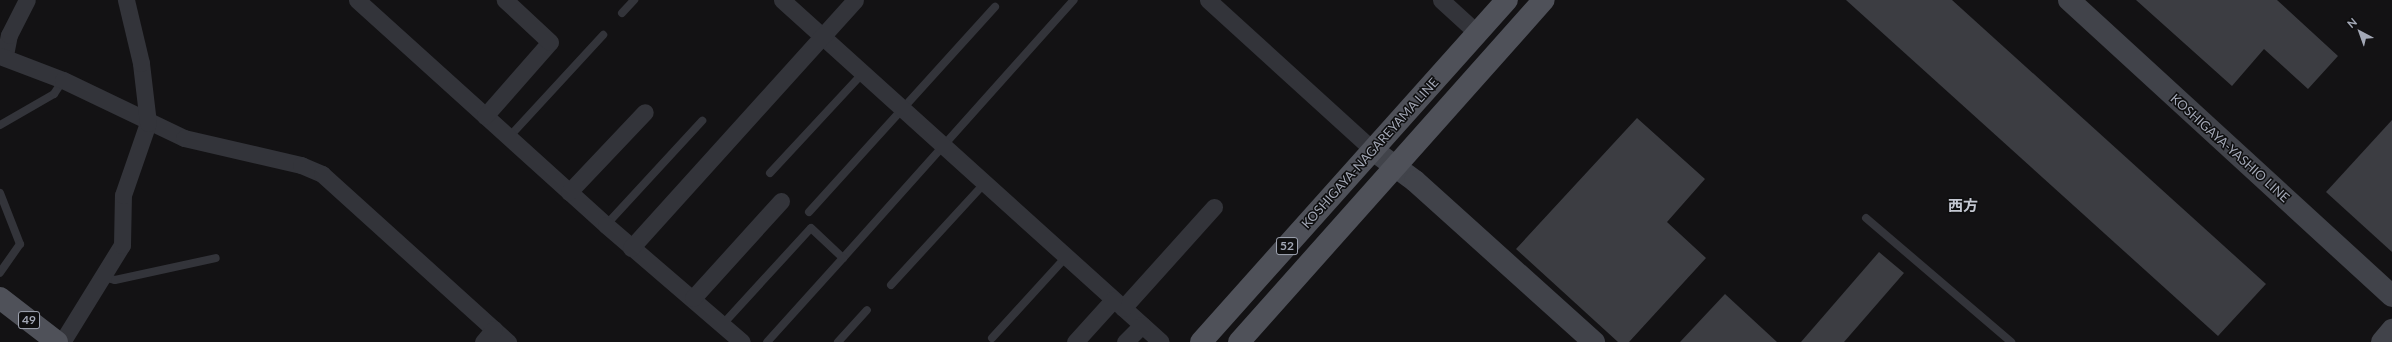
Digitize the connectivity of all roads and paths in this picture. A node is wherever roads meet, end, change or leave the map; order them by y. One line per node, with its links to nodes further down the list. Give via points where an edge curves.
1 (26, 0): 19 (street, via 6,40)
2 (126, 0): 26 (street, via 140,63)
3 (357, 0): 24 (street)
4 (505, 0): 24 (street, via 550,42)
5 (634, 0): 15 (lane)
6 (782, 0): 18 (street)
7 (854, 0): 18 (street)
8 (1074, 0): 29 (lane)
9 (1208, 0): 30 (street)
10 (1441, 0): 16 (street)
11 (1507, 0): 16 (main road, KOSHIGAYA-NAGAREYAMA LINE / 52)
12 (1544, 0): 31 (main road, KOSHIGAYA-NAGAREYAMA LINE / 52)
13 (2069, 0): 48 (main road, KOSHIGAYA-YASHIO LINE)
14 (995, 7): 22 (lane)
15 (622, 13)
16 (1477, 33): 30 (main road, KOSHIGAYA-NAGAREYAMA LINE / 52)
17 (603, 35): 28 (lane)
18 (822, 36): 20 (street); 41 (street)
19 (2, 56): 21 (street)
20 (862, 74): 22 (street); 32 (lane)
21 (63, 80): 26 (street); 27 (lane, via 54,94)
22 (902, 110): 29 (street); 38 (lane)
23 (644, 112): 34 (street)
24 (485, 116): 28 (street)
25 (702, 121): 40 (lane)
26 (148, 123): 46 (street, via 123,195 122,244); 55 (street, via 184,138 301,165 322,174)
27 (0, 125)
28 (509, 137): 34 (street)
29 (943, 145): 33 (street); 44 (lane)
30 (1373, 150): 31 (main road); 68 (main road, KOSHIGAYA-NAGAREYAMA LINE / 52)
31 (1393, 165): 69 (main road, KOSHIGAYA-NAGAREYAMA LINE / 52); 70 (main road)
32 (770, 173)
33 (984, 184): 42 (street); 47 (lane)
34 (569, 192): 40 (street)
35 (0, 193): 45 (lane, via 20,244)
36 (781, 201): 50 (street)
37 (1214, 207): 51 (street)
38 (809, 212)
39 (1866, 218): 71 (lane)
40 (606, 226): 41 (street)
41 (631, 248): 50 (street)
42 (1066, 257): 51 (street); 57 (lane)
43 (216, 258): 46 (lane, via 115,280)
44 (843, 258): 53 (lane, via 811,228); 63 (lane)
45 (0, 273)
46 (103, 277): 59 (street)
47 (891, 285)
48 (2392, 296)
49 (0, 298): 58 (main road, 49)
50 (693, 298): 53 (street)
51 (1118, 304): 54 (street); 65 (street)
52 (867, 310): 64 (lane)
53 (722, 324): 62 (street)
54 (1142, 325): 66 (street); 67 (street)
55 (494, 329): 60 (street); 61 (street)
56 (2392, 330): 72 (main road)
57 (992, 338)
58 (57, 342)
59 (62, 342)
60 (483, 342)
61 (508, 342)
62 (742, 342)
63 (767, 342)
64 (838, 342)
65 (1075, 342)
66 (1126, 342)
67 (1161, 342)
68 (1201, 342)
69 (1239, 342)
70 (1594, 342)
71 (2011, 342)
72 (2382, 342)

